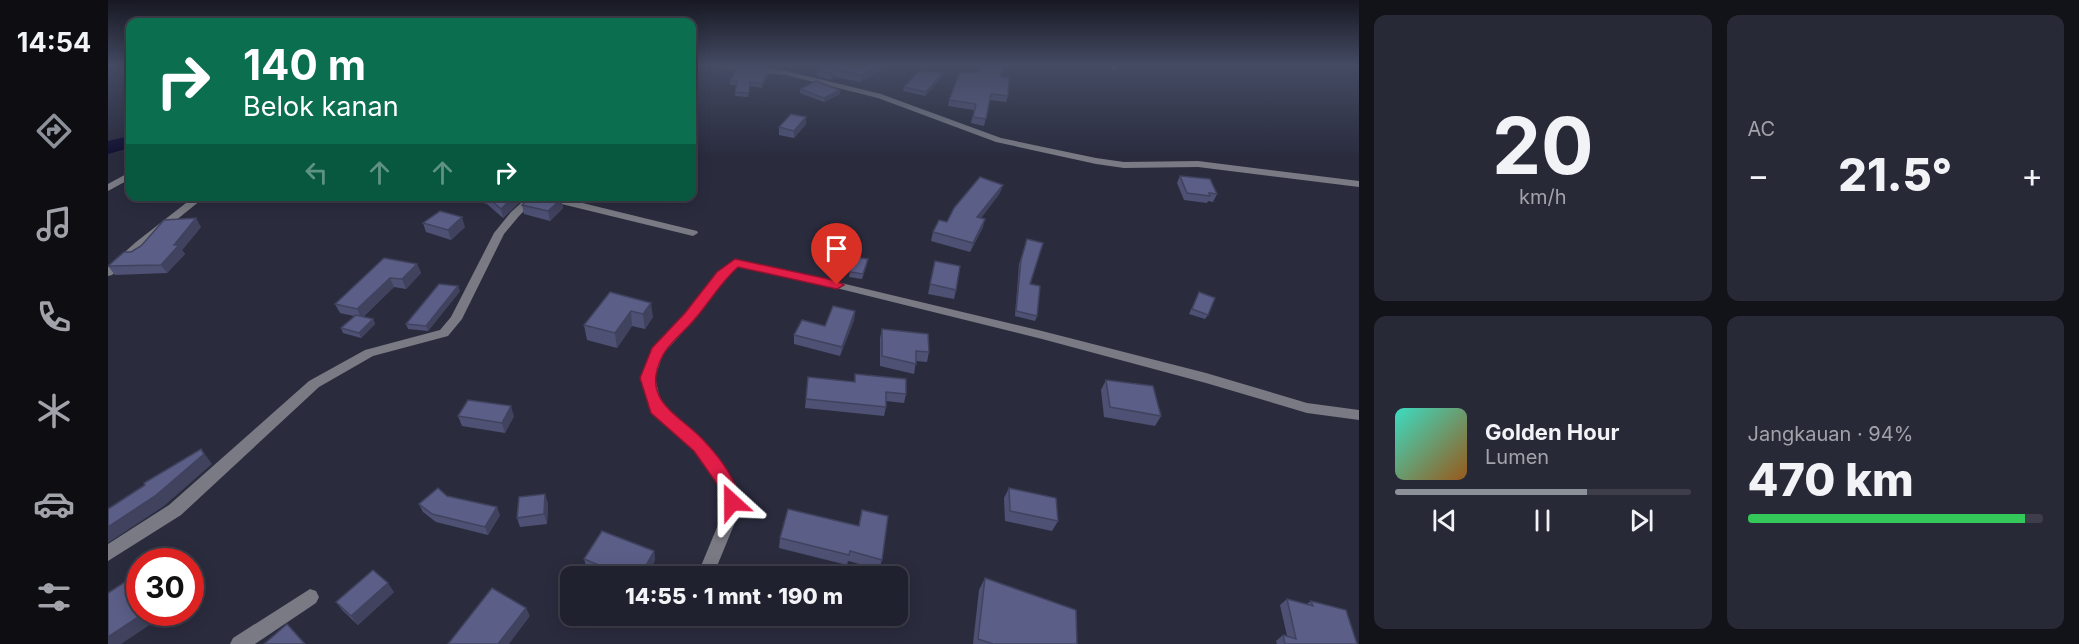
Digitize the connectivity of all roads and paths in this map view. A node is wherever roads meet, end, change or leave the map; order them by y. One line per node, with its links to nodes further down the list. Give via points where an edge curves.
1 (881, 96): 3 (street, via 999,140 1096,161 1124,165 1198,164)
2 (126, 178): 4 (street)
3 (1359, 184)
4 (108, 188)
5 (196, 201): 9 (street)
6 (529, 201): 11 (street, via 500,232 456,319 444,333 369,353 314,384 175,510)
7 (562, 201): 8 (street)
8 (693, 233)
9 (108, 273)
10 (1359, 415): 12 (street, via 1306,408 1053,338 735,263 657,352 648,378 656,409 700,446 728,485 732,502 728,520)
11 (108, 553)
12 (709, 566)
13 (310, 597): 14 (street)
14 (239, 644)

